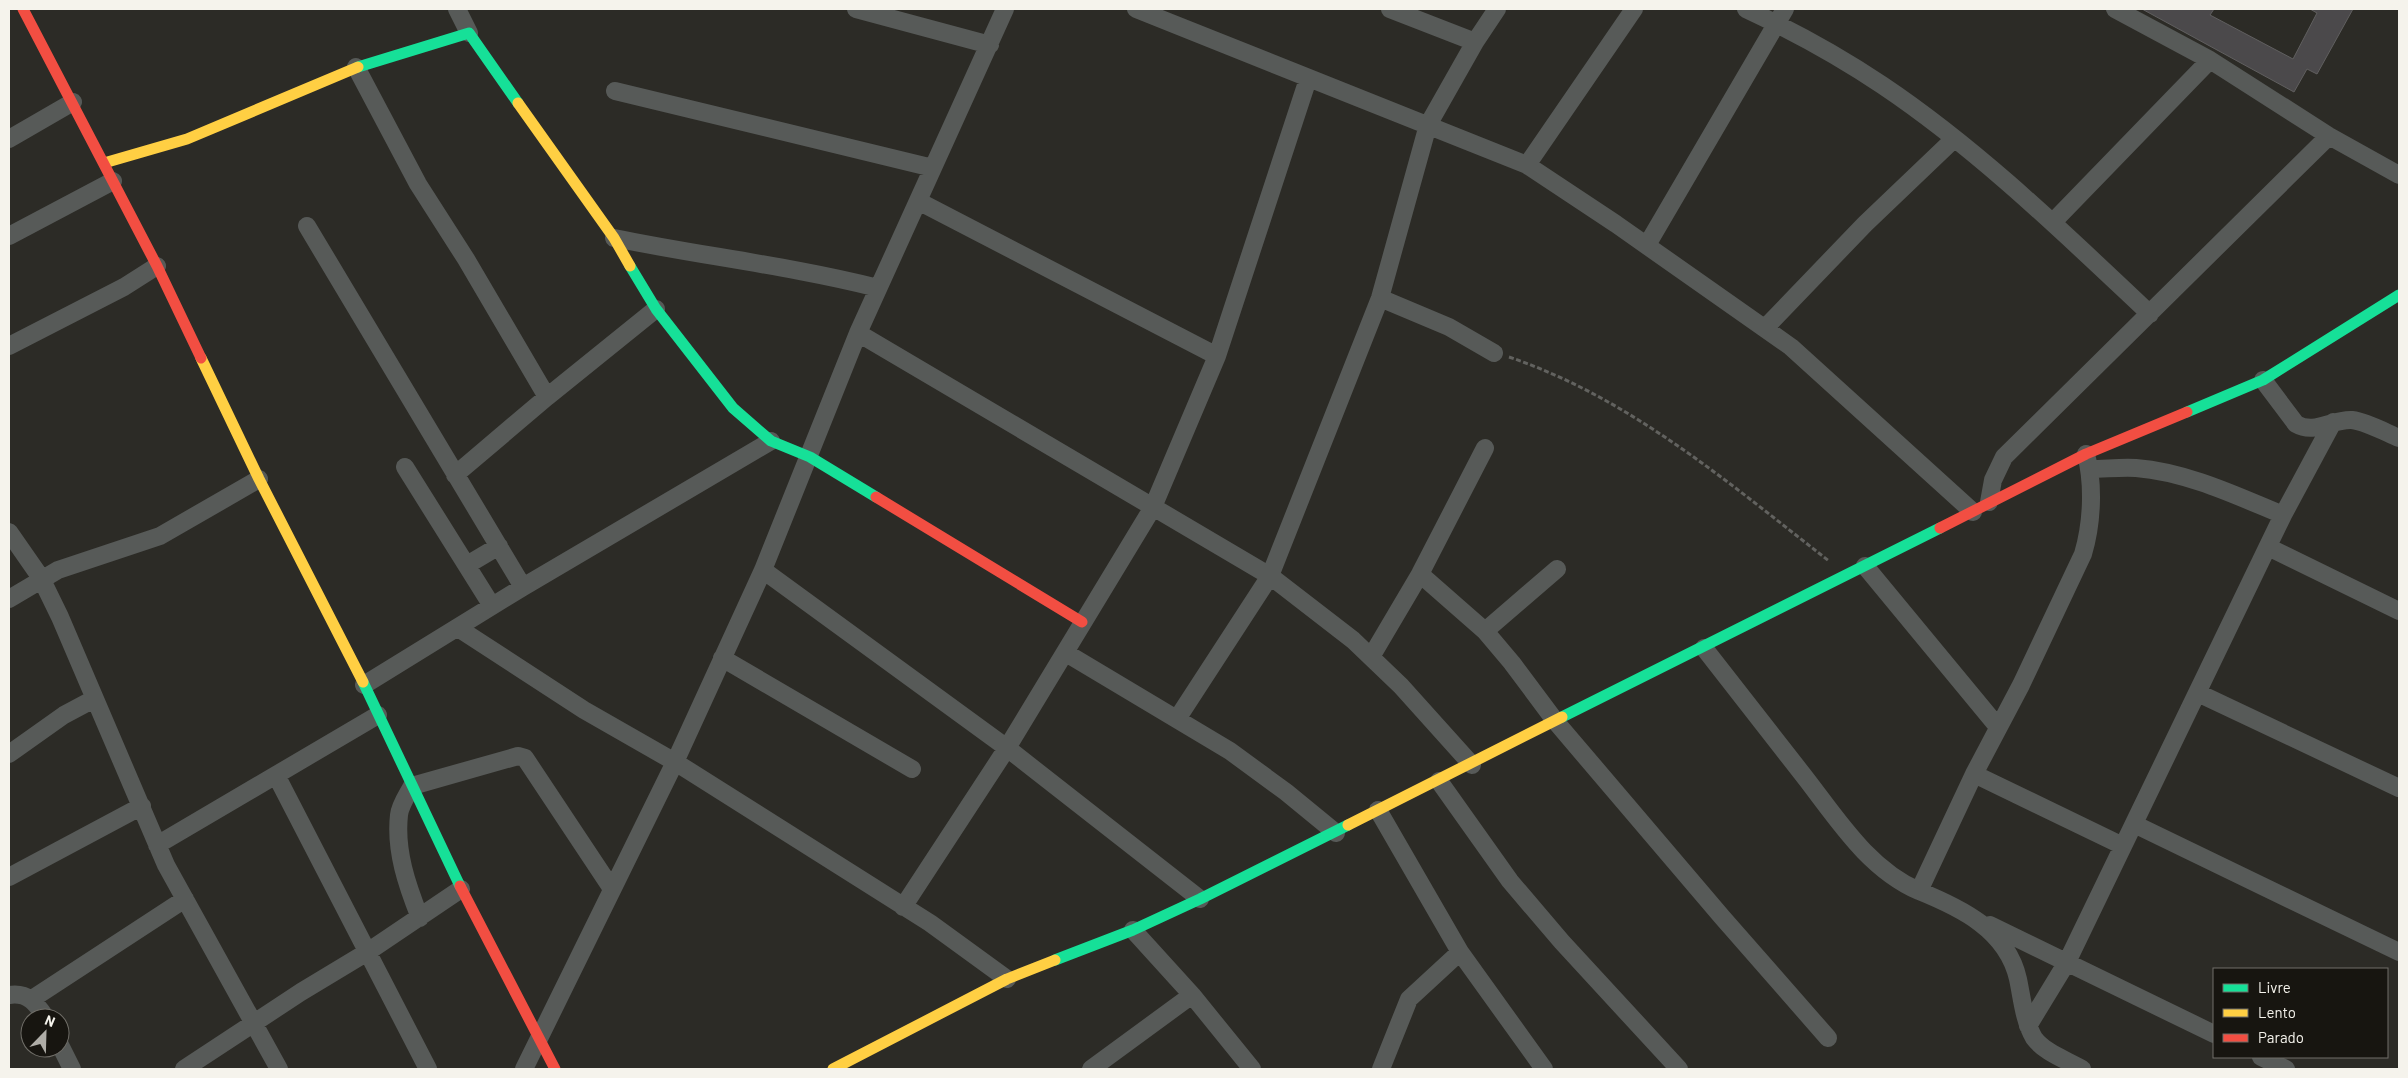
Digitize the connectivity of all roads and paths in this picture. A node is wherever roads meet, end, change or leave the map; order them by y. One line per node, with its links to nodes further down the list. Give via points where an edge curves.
1 (22, 9): 19 (street)
2 (457, 9): 12 (street)
3 (856, 9): 14 (street)
4 (1005, 9): 14 (street)
5 (1136, 9): 17 (street)
6 (1390, 9): 13 (street)
7 (1497, 9): 13 (street)
8 (1634, 9): 25 (street)
9 (1746, 9): 11 (street)
10 (2115, 9): 15 (street)
11 (1781, 16): 23 (street, via 1883,85); 34 (street)
12 (469, 33): 16 (street); 33 (street)
13 (1475, 42): 20 (street)
14 (990, 45): 26 (street)
15 (2210, 60): 21 (street); 30 (street)
16 (356, 67): 24 (street, via 187,139); 47 (street, via 418,184)
17 (1308, 79): 20 (street); 45 (street)
18 (615, 91): 26 (street)
19 (73, 102): 22 (street); 24 (street)
20 (1428, 125): 25 (street); 37 (street)
21 (2329, 136): 27 (street); 40 (street)
22 (9, 139)
23 (1954, 139): 30 (street); 41 (street, via 1865,224)
24 (104, 163): 28 (street)
25 (1527, 166): 34 (street)
26 (933, 168): 29 (street)
27 (2399, 175)
28 (113, 181): 32 (street); 35 (street)
29 (918, 200): 36 (street); 45 (street)
30 (2053, 222): 40 (street)
31 (307, 226): 55 (street)
32 (9, 236)
33 (614, 238): 36 (street, via 831,276); 39 (street)
34 (1647, 245): 41 (street)
35 (156, 266): 43 (street, via 124,287); 56 (street)
36 (878, 288): 42 (street)
37 (1380, 298): 44 (street, via 1449,327); 70 (street)
38 (2397, 299): 46 (street)
39 (656, 308): 47 (street); 50 (street, via 733,408)
40 (2150, 314): 57 (street, via 2004,457 1993,480)
41 (1765, 328): 59 (street, via 1830,380)
42 (858, 332): 52 (street); 58 (street)
43 (9, 346)
44 (1494, 352): 69 (path, via 1545,371 1634,418 1698,459)
45 (1217, 356): 58 (street)
46 (2263, 380): 48 (street, via 2296,424 2310,429); 53 (street)
47 (547, 396): 55 (street)
48 (2334, 422): 49 (street, via 2354,420); 60 (street)
49 (2399, 438)
50 (771, 441): 52 (street); 72 (street)
51 (1485, 448): 68 (street)
52 (810, 457): 67 (street); 76 (street)
53 (2088, 462): 57 (street); 60 (street, via 2174,475); 89 (street, via 2088,531 2083,554)
54 (405, 466): 64 (street)
55 (455, 475): 62 (street)
56 (259, 479): 71 (street, via 160,536); 83 (street)
57 (1989, 502): 59 (street)
58 (1152, 507): 70 (street); 76 (street)
59 (1973, 512): 65 (street)
60 (2283, 515): 63 (street)
61 (9, 532): 71 (street)
62 (499, 546): 64 (street); 72 (street)
63 (2268, 547): 75 (street); 84 (street)
64 (466, 565): 74 (street)
65 (1865, 566): 69 (street); 89 (street)
66 (1557, 569): 78 (street)
67 (763, 570): 81 (street); 90 (street)
68 (1420, 574): 78 (street); 82 (street)
69 (1846, 574): 79 (street)
70 (1270, 576): 82 (street, via 1353,640); 87 (street)
71 (41, 578): 73 (street); 85 (street, via 77,653)
72 (523, 587): 74 (street)
73 (9, 599)
74 (492, 606): 77 (street)
75 (2399, 611)
76 (1082, 622): 80 (street)
77 (458, 628): 83 (street); 92 (street, via 584,710)
78 (1485, 631): 88 (street)
79 (1704, 648): 88 (street); 109 (street, via 1857,844 1887,874)
80 (1066, 653): 87 (street); 90 (street)
81 (722, 658): 92 (street); 94 (street)
82 (1371, 658): 93 (street, via 1401,686)
83 (364, 685): 86 (street)
84 (2198, 693): 99 (street); 102 (street)
85 (94, 699): 91 (street, via 64,715); 100 (street)
86 (378, 715): 96 (street); 98 (street)
87 (1177, 719): 103 (street, via 1252,767)
88 (1556, 722): 93 (street); 129 (street)
89 (1998, 727): 95 (street)
90 (1007, 748): 111 (street); 112 (street)
91 (9, 754)
92 (675, 762): 108 (street); 112 (street)
93 (1472, 765): 97 (street)
94 (912, 769)
95 (1974, 774): 105 (street); 109 (street)
96 (276, 775): 104 (street); 116 (street)
97 (1439, 781): 101 (street); 141 (street, via 1510,880 1562,942)
98 (412, 786): 107 (street); 108 (street, via 518,756 525,758); 114 (street, via 399,813 399,848)
99 (2399, 788)
100 (142, 806): 104 (street); 106 (street)
101 (1378, 810): 103 (street); 117 (street)
102 (2134, 824): 105 (street); 118 (street)
103 (1336, 833): 111 (street)
104 (157, 845): 110 (street)
105 (2123, 846): 119 (street)
106 (9, 877)
107 (460, 889): 114 (street); 128 (street)
108 (612, 889): 128 (street)
109 (1919, 891): 113 (street)
110 (185, 899): 123 (street); 125 (street)
111 (1200, 900): 115 (street)
112 (903, 907): 120 (street)
113 (1965, 913): 119 (street); 126 (street, via 1992,932 2008,955 2016,970)
114 (420, 918): 116 (street)
115 (1132, 930): 120 (street); 122 (street)
116 (369, 952): 125 (street); 133 (street)
117 (1460, 952): 139 (street, via 1409,999); 140 (street)
118 (2399, 952)
119 (2067, 962): 126 (street); 127 (street)
120 (1007, 979): 136 (street)
121 (9, 995): 123 (street, via 21,994)
122 (1192, 995): 137 (street); 138 (street)
123 (32, 999): 124 (street)
124 (39, 1008)
125 (254, 1024): 131 (street); 132 (street)
126 (2028, 1026): 142 (street, via 2044,1048)
127 (2213, 1034)
128 (539, 1038): 134 (street); 135 (street)
129 (1828, 1038)
130 (2263, 1058): 143 (street)
131 (184, 1069)
132 (279, 1069)
133 (428, 1069)
134 (524, 1069)
135 (555, 1069)
136 (833, 1069)
137 (1091, 1069)
138 (1252, 1069)
139 (1381, 1069)
140 (1544, 1069)
141 (1679, 1069)
142 (2082, 1069)
143 (2286, 1069)

